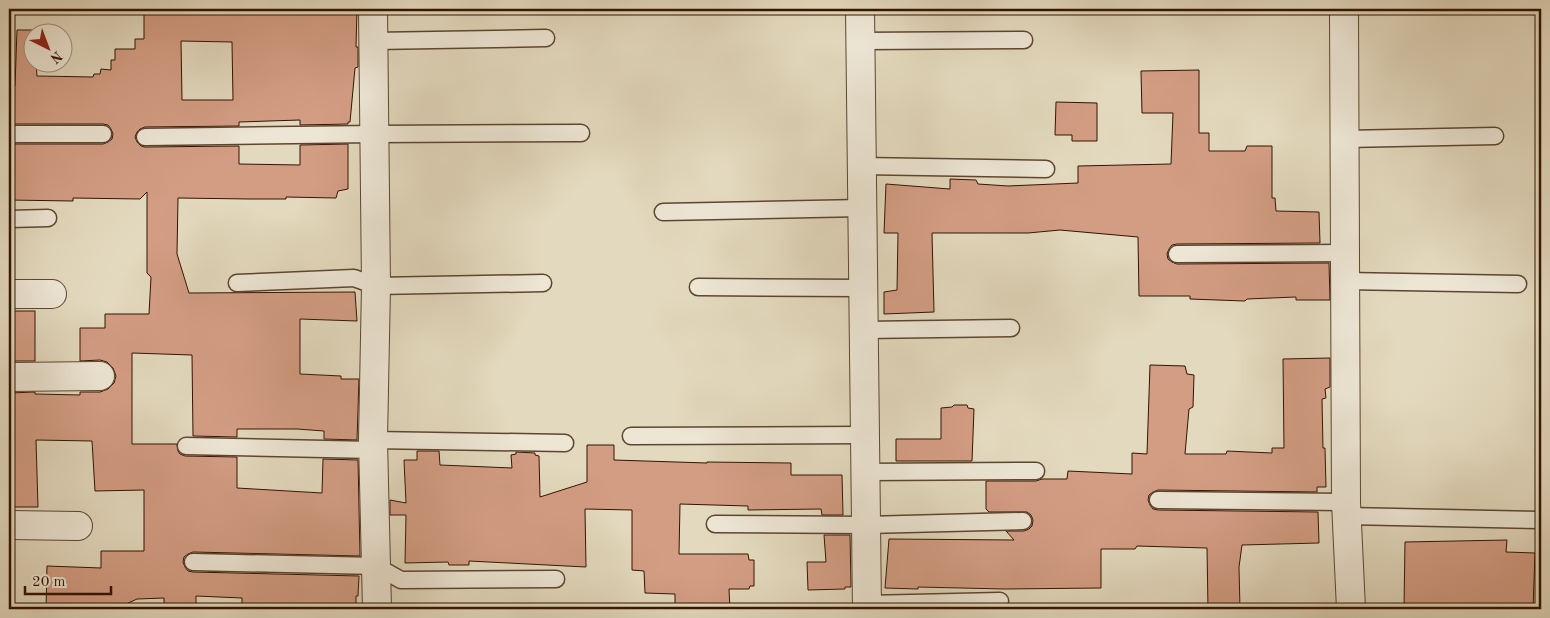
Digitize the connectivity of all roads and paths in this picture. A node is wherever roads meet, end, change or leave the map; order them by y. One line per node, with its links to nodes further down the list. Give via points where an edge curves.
1 (373, 9): 6 (street)
2 (860, 9): 7 (street)
3 (1344, 9): 14 (street)
4 (546, 38): 6 (lane)
5 (1024, 40): 7 (lane)
6 (374, 41): 11 (street)
7 (860, 41): 15 (street)
8 (580, 133): 11 (lane)
9 (9, 134): 10 (lane)
10 (102, 134)
11 (375, 134): 13 (lane); 27 (street)
12 (1495, 136): 14 (lane)
13 (145, 137)
14 (1345, 139): 21 (street)
15 (862, 166): 16 (lane); 17 (street)
16 (1046, 169)
17 (862, 208): 18 (lane); 29 (street)
18 (663, 212)
19 (48, 218): 20 (lane)
20 (9, 219)
21 (1345, 252): 22 (lane); 23 (street)
22 (1177, 254)
23 (1345, 282): 26 (lane); 44 (street)
24 (237, 283): 27 (lane, via 354,278)
25 (543, 283): 27 (lane)
26 (1518, 284)
27 (376, 286): 39 (street)
28 (698, 287): 29 (lane)
29 (863, 288): 33 (street)
30 (9, 294): 31 (street)
31 (52, 294)
32 (1011, 328): 33 (lane)
33 (864, 330): 36 (street)
34 (100, 376): 35 (street)
35 (9, 377)
36 (865, 435): 37 (lane); 42 (street)
37 (631, 436)
38 (564, 443): 39 (lane)
39 (373, 445): 40 (lane); 52 (street)
40 (186, 446)
41 (1036, 471): 42 (lane)
42 (865, 472): 49 (street)
43 (1158, 500): 44 (lane)
44 (1346, 509): 45 (lane); 57 (street)
45 (1541, 520)
46 (1023, 521): 49 (lane)
47 (9, 524): 50 (street)
48 (715, 524): 49 (lane)
49 (866, 525): 55 (street)
50 (78, 526)
51 (193, 562): 52 (lane)
52 (376, 566): 53 (lane, via 401,580); 56 (street)
53 (556, 579)
54 (1000, 601): 55 (lane)
55 (867, 606)
56 (377, 609)
57 (1351, 609)

